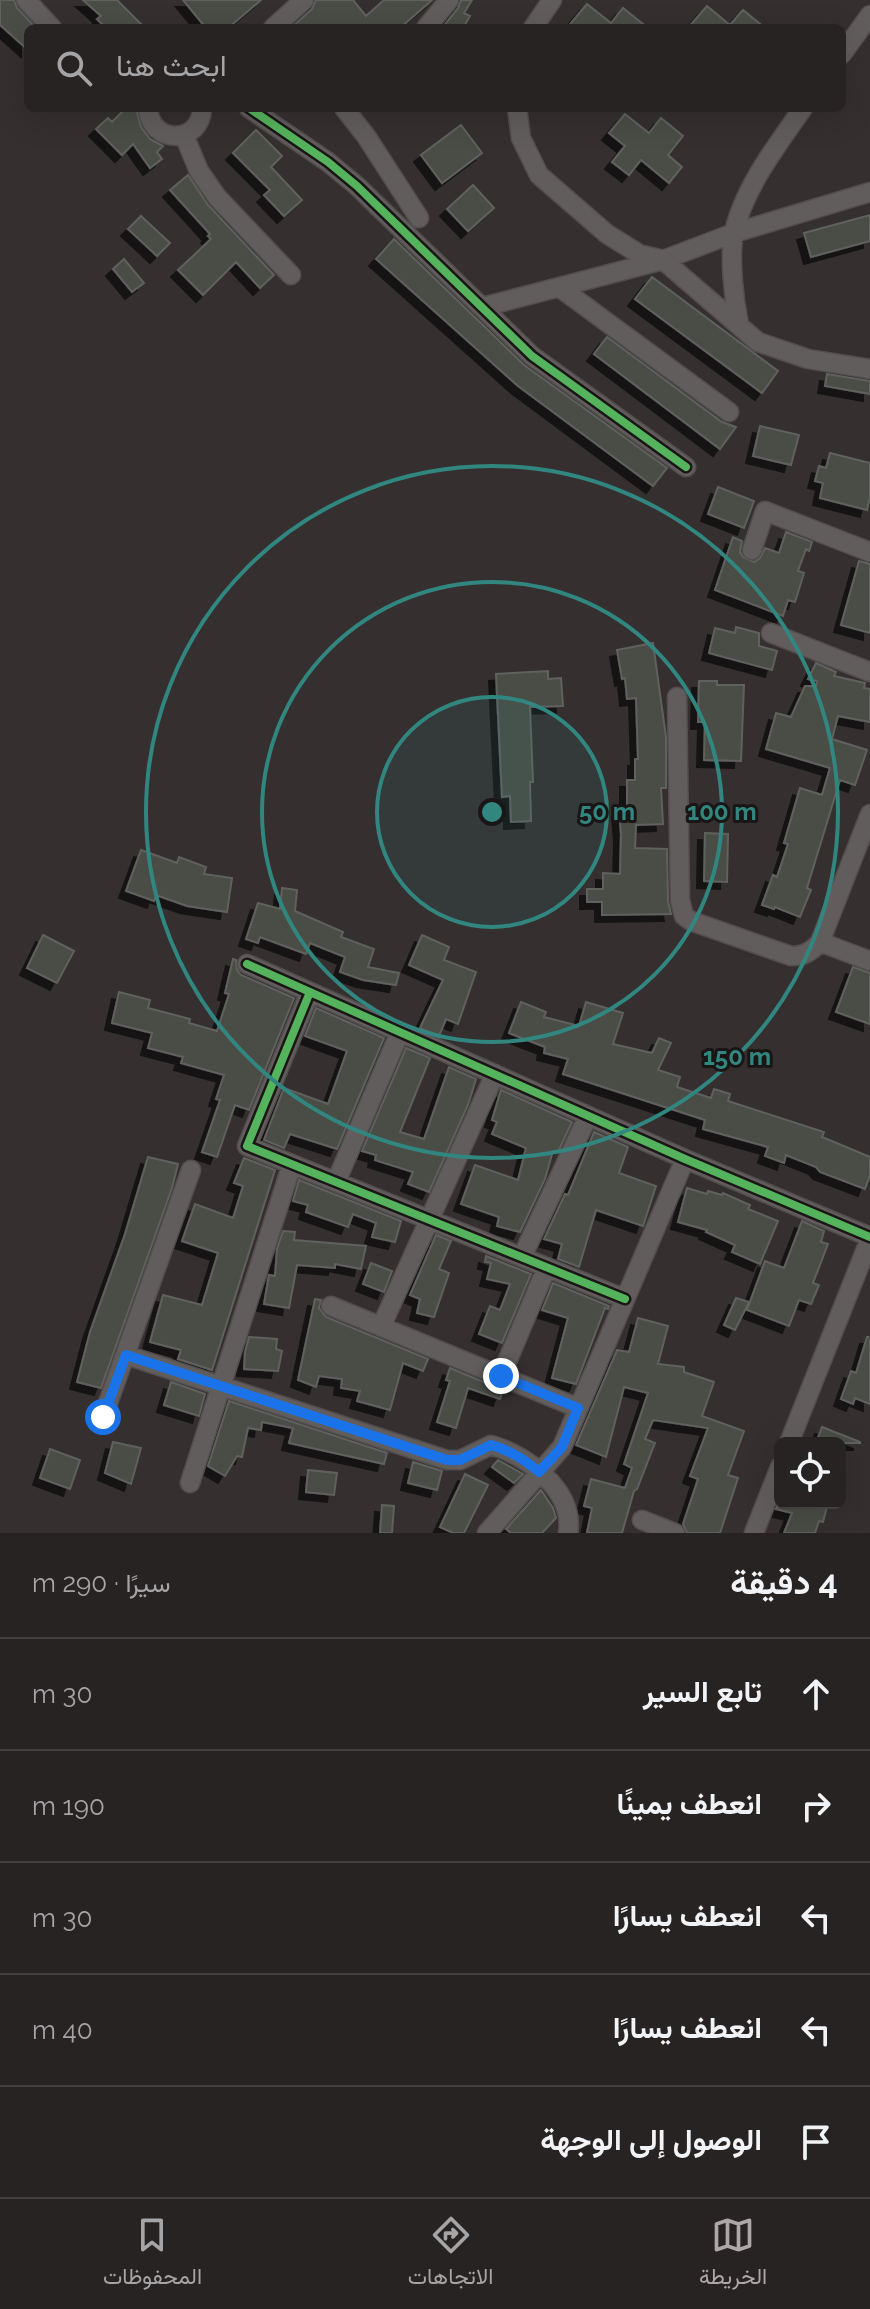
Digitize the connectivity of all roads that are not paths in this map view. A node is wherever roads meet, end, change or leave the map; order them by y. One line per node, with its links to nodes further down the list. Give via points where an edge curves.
1 (26, 0): 6 (street)
2 (449, 0): 8 (street)
3 (552, 0): 9 (street)
4 (295, 3): 7 (street)
5 (870, 15): 10 (street)
6 (48, 24)
7 (279, 24)
8 (429, 24)
9 (536, 24)
10 (846, 48)
11 (145, 112): 17 (street, via 158,131)
12 (201, 112): 17 (street, via 198,123)
13 (255, 112): 24 (street, via 357,186)
14 (349, 112): 19 (street)
15 (518, 112): 21 (street, via 521,138 539,175 607,234 639,254)
16 (800, 112): 20 (street, via 753,185)
17 (184, 135): 22 (street, via 217,197)
18 (870, 192): 20 (street)
19 (419, 218)
20 (734, 233): 21 (street); 25 (street)
21 (663, 260): 23 (street); 25 (street)
22 (291, 275)
23 (559, 287): 24 (street); 27 (street)
24 (483, 307): 28 (street, via 532,356)
25 (739, 325): 26 (street, via 758,342 783,352)
26 (870, 369)
27 (729, 412)
28 (686, 467)
29 (752, 550): 30 (street, via 765,511)
30 (870, 552)
31 (771, 633): 32 (street)
32 (870, 672)
33 (677, 697): 35 (street, via 684,916 791,956 802,956)
34 (870, 814): 35 (street)
35 (820, 942): 36 (street)
36 (870, 961)
37 (247, 964): 38 (street)
38 (310, 992): 39 (street); 43 (street, via 247,1146)
39 (400, 1032): 40 (street); 45 (street)
40 (495, 1074): 41 (street); 46 (street)
41 (588, 1116): 42 (street); 48 (street)
42 (685, 1159): 47 (street); 50 (street)
43 (292, 1164): 45 (street); 55 (street)
44 (191, 1170): 53 (street)
45 (336, 1182): 46 (street)
46 (431, 1220): 48 (street); 52 (street)
47 (870, 1238): 58 (street)
48 (522, 1257): 49 (street)
49 (547, 1267): 50 (street); 54 (street)
50 (625, 1299): 56 (street)
51 (331, 1306): 52 (street)
52 (381, 1327): 54 (street)
53 (126, 1355): 55 (street); 57 (street)
54 (501, 1376): 56 (street)
55 (221, 1386): 59 (street, via 447,1460 460,1460 491,1445); 61 (street)
56 (578, 1408): 59 (street, via 562,1447)
57 (103, 1417)
58 (791, 1437)
59 (539, 1472): 63 (street); 64 (street, via 563,1500)
60 (774, 1482): 66 (street)
61 (190, 1483)
62 (642, 1520): 65 (street)
63 (487, 1533)
64 (568, 1533)
65 (675, 1533)
66 (754, 1533)

